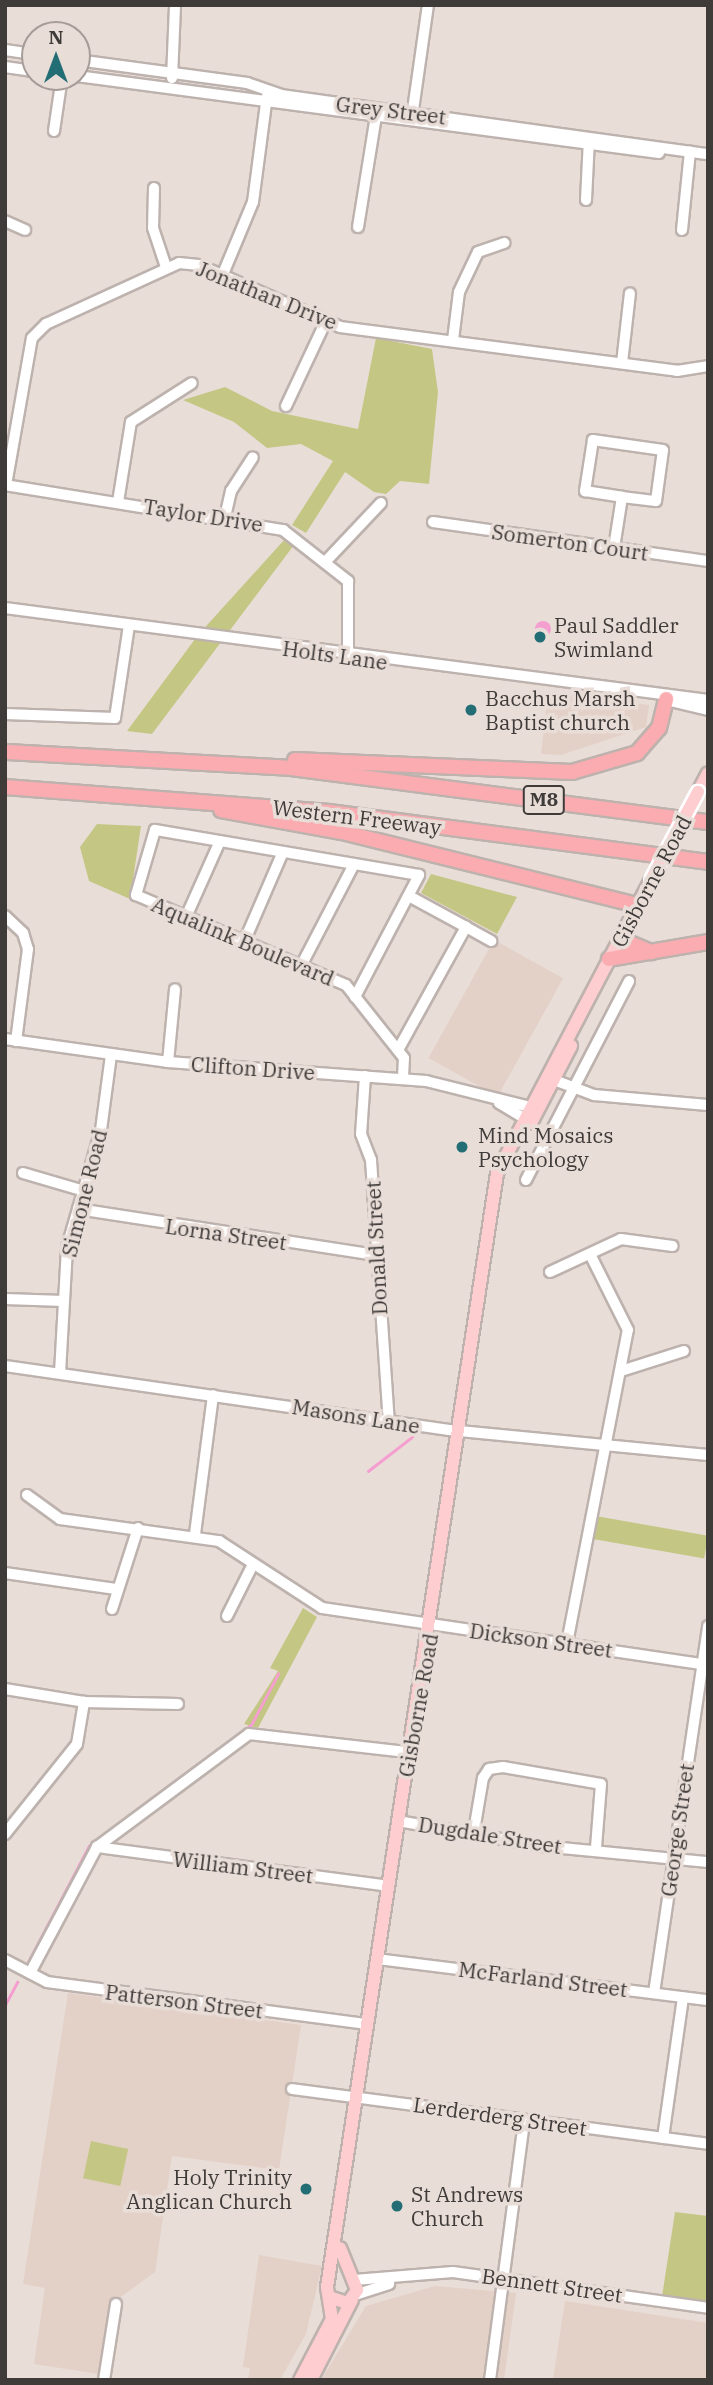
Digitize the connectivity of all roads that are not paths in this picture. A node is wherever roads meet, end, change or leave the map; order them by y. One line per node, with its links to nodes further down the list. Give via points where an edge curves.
1 (176, 5): 4 (street)
2 (428, 5): 10 (street)
3 (91, 62): 4 (street, Grey Street)
4 (173, 73): 6 (street); 8 (street, Grey Street, via 247,83)
5 (91, 78): 6 (street, Grey Street)
6 (170, 88): 8 (street, Grey Street)
7 (60, 91): 11 (street)
8 (267, 97): 9 (street, Grey Street); 24 (street, via 253,202)
9 (377, 113): 10 (street, Grey Street); 19 (street)
10 (413, 116): 12 (street, Grey Street)
11 (54, 131)
12 (588, 141): 13 (street, Grey Street); 17 (street)
13 (690, 154): 14 (street, Grey Street); 15 (street, Grey Street); 21 (street)
14 (708, 154)
15 (708, 160)
16 (154, 188): 23 (street, via 153,228)
17 (586, 200)
18 (5, 221): 20 (street)
19 (358, 227)
20 (26, 230)
21 (682, 230)
22 (504, 243): 27 (street, via 478,252 459,292)
23 (166, 267): 24 (street, Jonathan Drive, via 189,263); 33 (street, Jonathan Drive, via 46,324 32,338)
24 (223, 274): 26 (street, Jonathan Drive)
25 (630, 293): 28 (street)
26 (325, 323): 27 (street, Jonathan Drive); 31 (street)
27 (453, 340): 28 (street, Jonathan Drive)
28 (622, 363): 29 (street, Jonathan Drive, via 677,371)
29 (708, 366)
30 (192, 383): 35 (street, via 131,422)
31 (286, 406)
32 (253, 457): 37 (street, via 231,491)
33 (5, 485): 35 (street, Taylor Drive)
34 (622, 497): 34 (street, via 656,501 663,450 593,440 585,491); 39 (street)
35 (118, 502): 37 (street, Taylor Drive)
36 (382, 503): 40 (street)
37 (225, 517): 40 (street, Taylor Drive, via 283,530)
38 (433, 522): 39 (street, Somerton Court)
39 (614, 548): 41 (street, Somerton Court)
40 (328, 559): 44 (street, Taylor Drive, via 348,581)
41 (708, 561)
42 (5, 608): 43 (street, Holts Lane)
43 (129, 625): 44 (street, Holts Lane); 48 (street, via 115,718)
44 (348, 657): 45 (street, Holts Lane)
45 (666, 699): 46 (street, Holts Lane); 47 (street, Holts Lane); 50 (highway, via 659,728 637,753 572,772)
46 (708, 700)
47 (708, 710)
48 (5, 714)
49 (5, 752): 50 (highway, Western Freeway / M8)
50 (168, 759): 54 (highway, Western Freeway / M8, via 380,778)
51 (708, 773): 60 (main road, Gisborne Road, bridge)
52 (5, 787): 53 (highway, Western Freeway / M8)
53 (92, 791): 57 (highway, Western Freeway / M8, via 329,812); 60 (highway, via 331,830)
54 (708, 822)
55 (220, 841): 56 (street); 62 (street); 62 (street, Aqualink Boulevard, via 155,830 136,895)
56 (283, 852): 58 (street); 66 (street)
57 (708, 862)
58 (354, 864): 59 (street, via 419,875); 70 (street)
59 (409, 896): 63 (street); 73 (street)
60 (637, 905): 64 (main road, Gisborne Road)
61 (5, 916): 74 (street, via 23,933 27,949)
62 (186, 917): 66 (street, Aqualink Boulevard)
63 (466, 927): 65 (street); 75 (street)
64 (620, 939): 68 (highway, via 637,951); 69 (main road, Gisborne Road)
65 (491, 941)
66 (244, 942): 70 (street, Aqualink Boulevard)
67 (708, 942): 68 (highway)
68 (666, 952): 69 (highway)
69 (609, 959): 79 (main road, Gisborne Road)
70 (301, 966): 73 (street, Aqualink Boulevard, via 346,985)
71 (629, 981): 81 (street)
72 (175, 989): 77 (street)
73 (355, 997): 75 (street, Aqualink Boulevard)
74 (11, 1040): 76 (street, Clifton Drive)
75 (398, 1050): 80 (street, Aqualink Boulevard)
76 (111, 1055): 77 (street, Clifton Drive); 86 (street, Simone Road, via 101,1130)
77 (168, 1062): 78 (street, Clifton Drive)
78 (365, 1076): 80 (street, Clifton Drive); 90 (street, Donald Street, via 361,1135 371,1160)
79 (550, 1078): 81 (street); 83 (main road, Gisborne Road)
80 (403, 1079): 83 (street, Clifton Drive, via 499,1102)
81 (576, 1090): 82 (street); 85 (street)
82 (708, 1105)
83 (531, 1115): 100 (main road, Gisborne Road, via 493,1193)
84 (23, 1173): 86 (street)
85 (526, 1180)
86 (84, 1191): 87 (street, Simone Road)
87 (78, 1209): 90 (street, Lorna Street); 93 (street, Simone Road)
88 (674, 1245): 89 (street, via 621,1239)
89 (590, 1254): 91 (street); 96 (street, via 626,1318)
90 (375, 1255): 99 (street, Donald Street)
91 (551, 1272)
92 (5, 1299): 93 (street)
93 (64, 1301): 97 (street, Simone Road)
94 (684, 1351): 96 (street)
95 (5, 1366): 97 (street, Masons Lane)
96 (621, 1371): 101 (street)
97 (60, 1373): 98 (street, Masons Lane)
98 (213, 1395): 99 (street, Masons Lane); 105 (street)
99 (389, 1421): 100 (street, Masons Lane)
100 (462, 1432): 101 (street, Masons Lane); 111 (main road, Gisborne Road)
101 (601, 1446): 102 (street, Masons Lane); 113 (street)
102 (708, 1455)
103 (26, 1495): 104 (street, Dickson Street, via 60,1520)
104 (138, 1528): 105 (street, Dickson Street); 108 (street)
105 (195, 1534): 106 (street, Dickson Street)
106 (253, 1563): 110 (street); 111 (street, Dickson Street, via 322,1608)
107 (5, 1573): 108 (street)
108 (116, 1589): 109 (street)
109 (113, 1609)
110 (227, 1615)
111 (433, 1626): 113 (street, Dickson Street); 118 (main road, Gisborne Road)
112 (708, 1626): 114 (street, George Street)
113 (567, 1643): 114 (street, Dickson Street)
114 (705, 1664): 124 (street, George Street)
115 (5, 1689): 116 (street)
116 (84, 1702): 117 (street); 121 (street, via 77,1744)
117 (178, 1704)
118 (408, 1752): 119 (main road, Gisborne Road); 122 (street, via 249,1734)
119 (398, 1821): 120 (street, Dugdale Street); 126 (main road, Gisborne Road)
120 (474, 1831): 123 (street, Dugdale Street, via 541,1846); 123 (street, via 483,1778 489,1769 503,1767 601,1784)
121 (5, 1834)
122 (97, 1847): 126 (street, William Street); 129 (street)
123 (596, 1847): 124 (street, Dugdale Street)
124 (673, 1858): 125 (street, Dugdale Street); 130 (street, George Street)
125 (708, 1862)
126 (388, 1886): 128 (main road, Gisborne Road)
127 (5, 1959): 129 (street, Patterson Street)
128 (377, 1959): 130 (street, McFarland Street); 133 (main road, Gisborne Road)
129 (30, 1973): 133 (street, Patterson Street, via 47,1982 125,1994)
130 (654, 1993): 131 (street, McFarland Street)
131 (682, 1997): 132 (street, McFarland Street); 137 (street)
132 (708, 2000)
133 (368, 2024): 135 (main road, Gisborne Road)
134 (292, 2089): 135 (street, Lerderderg Street)
135 (356, 2098): 136 (street, Lerderderg Street); 139 (main road, Gisborne Road)
136 (524, 2120): 137 (street, Lerderderg Street); 140 (street)
137 (663, 2138): 138 (street, Lerderderg Street)
138 (708, 2144)
139 (339, 2216): 141 (main road, Gisborne Road); 142 (main road, Gisborne Road, via 341,2257)
140 (503, 2277): 143 (street, Bennett Street, via 453,2272); 147 (street, Bennett Street); 150 (street)
141 (331, 2278): 142 (main road); 144 (main road, Gisborne Road)
142 (352, 2279): 143 (street, Bennett Street); 145 (main road, Gisborne Road)
143 (396, 2280): 145 (street, Bennett Street)
144 (329, 2297): 145 (main road, via 342,2304); 149 (main road, via 329,2334)
145 (354, 2297): 149 (main road)
146 (116, 2304): 148 (street)
147 (708, 2308)
148 (104, 2380)
149 (309, 2380)
150 (489, 2380)

